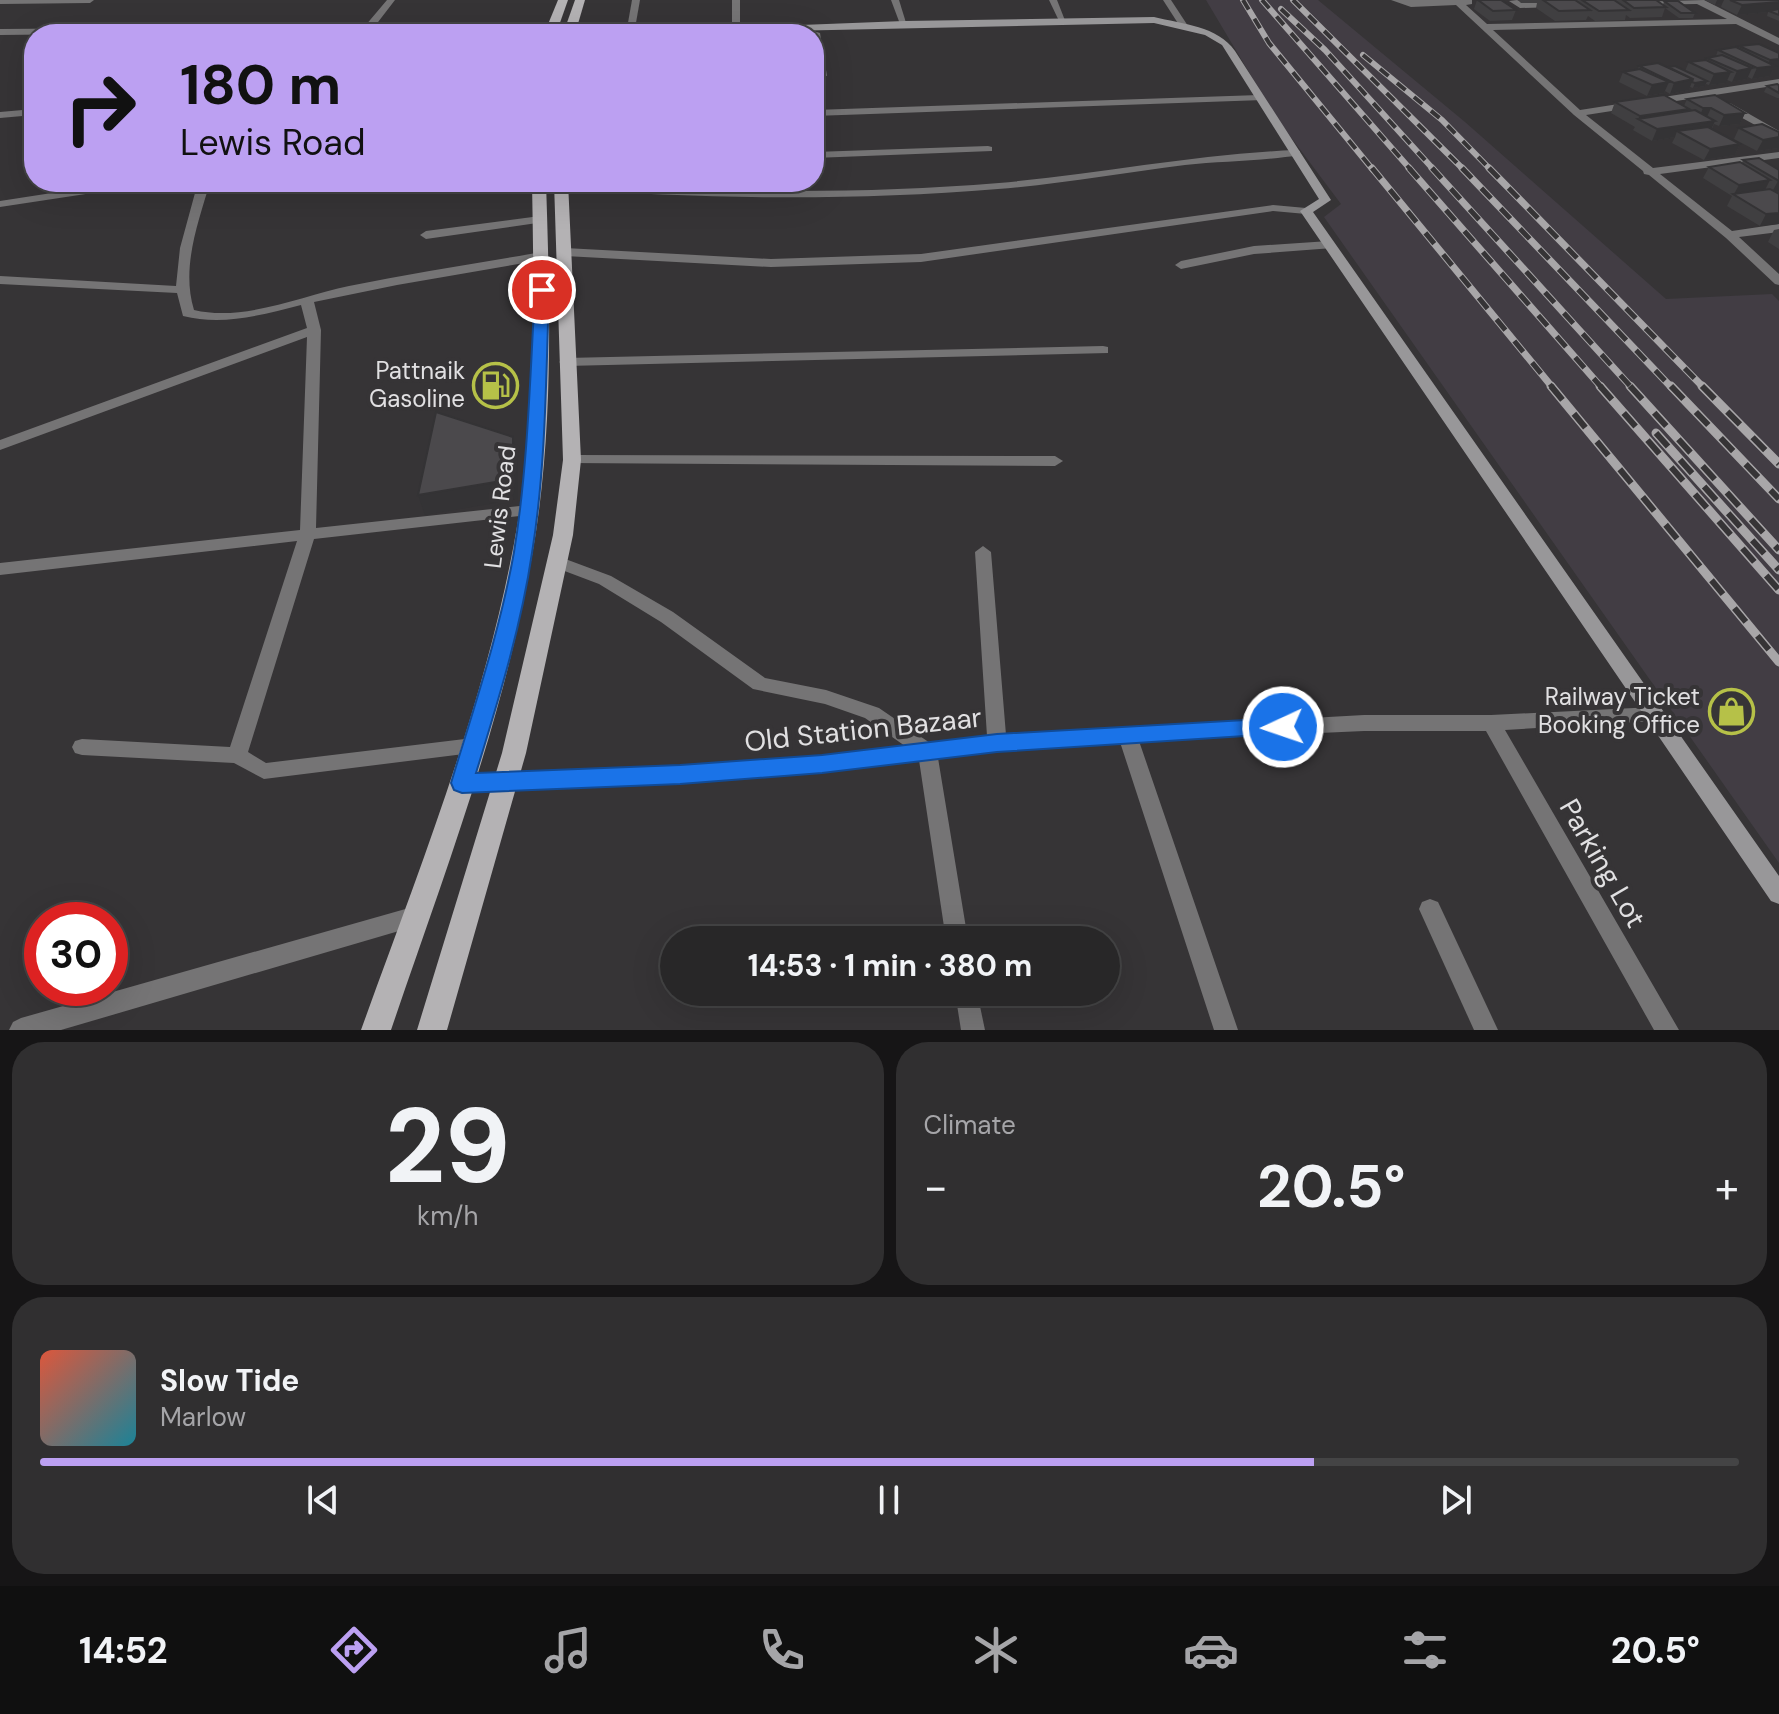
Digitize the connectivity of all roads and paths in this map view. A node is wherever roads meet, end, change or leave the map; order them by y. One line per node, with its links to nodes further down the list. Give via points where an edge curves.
1 (90, 0): 12 (street)
2 (391, 0): 22 (street)
3 (563, 0): 23 (main road)
4 (580, 0): 24 (main road)
5 (636, 0): 25 (street)
6 (736, 0): 26 (street)
7 (895, 0): 27 (street)
8 (1053, 0): 20 (street)
9 (1167, 0): 30 (street)
10 (1395, 0): 14 (street)
11 (1698, 0): 18 (street); 21 (street)
12 (0, 1)
13 (1500, 1): 16 (street)
14 (1445, 2): 17 (street)
15 (1487, 2): 17 (street)
16 (1515, 2): 19 (street); 29 (street)
17 (1459, 3): 32 (street)
18 (1624, 3)
19 (1564, 4)
20 (1063, 21): 27 (street); 28 (street)
21 (1737, 21): 29 (street); 36 (street)
22 (372, 24)
23 (553, 24)
24 (572, 24)
25 (632, 24)
26 (736, 24)
27 (904, 24): 31 (street)
28 (1167, 24): 30 (street); 35 (street)
29 (1545, 25): 32 (street)
30 (1184, 26): 39 (street, via 1225,43)
31 (824, 27)
32 (1487, 27): 42 (street)
33 (0, 32): 34 (street)
34 (24, 32)
35 (824, 33)
36 (1779, 42)
37 (1779, 82): 38 (street)
38 (1707, 94): 42 (street); 44 (street)
39 (1259, 98): 41 (street); 46 (street)
40 (24, 113): 43 (street)
41 (824, 113)
42 (1578, 113): 49 (street)
43 (0, 115)
44 (1779, 135)
45 (988, 149): 47 (street)
46 (1296, 153): 50 (street, via 1244,154 1000,186); 58 (street, via 1325,200)
47 (824, 155)
48 (1779, 155): 49 (street)
49 (1648, 172): 62 (street)
50 (824, 191)
51 (79, 192): 57 (street)
52 (201, 192): 70 (street)
53 (539, 192): 59 (main road, Lewis Road)
54 (561, 192): 64 (main road)
55 (643, 192): 56 (street)
56 (806, 192)
57 (0, 204)
58 (1306, 211): 63 (street); 64 (street, via 1273,208 921,258 771,263)
59 (540, 220): 61 (street); 65 (main road, Lewis Road)
60 (1779, 228): 62 (street)
61 (426, 235)
62 (1730, 235): 68 (street)
63 (1329, 245): 66 (street, via 1254,250); 84 (street)
64 (565, 252): 69 (main road)
65 (542, 256): 71 (main road, Lewis Road); 72 (street, via 347,290)
66 (1181, 265)
67 (0, 280): 70 (street)
68 (1779, 281)
69 (565, 286): 71 (main road); 75 (main road)
70 (183, 290): 72 (street, via 188,313 197,317)
71 (542, 290): 79 (main road, Lewis Road)
72 (307, 302): 73 (street)
73 (314, 330): 76 (street); 80 (street)
74 (1103, 350): 75 (street)
75 (566, 362): 77 (main road)
76 (0, 445)
77 (572, 460): 78 (street); 82 (main road)
78 (1055, 461)
79 (529, 510): 80 (street); 88 (main road, Lewis Road, via 510,616)
80 (308, 534): 83 (street); 91 (street)
81 (983, 552): 87 (street)
82 (560, 563): 90 (street, via 605,580 667,617 760,684 872,713); 92 (main road)
83 (0, 569)
84 (1654, 714): 85 (street, Old Station Bazaar); 94 (street)
85 (1491, 723): 86 (street, Old Station Bazaar); 105 (street, Parking Lot)
86 (1127, 734): 87 (street, Old Station Bazaar); 103 (street)
87 (997, 743): 90 (street, Old Station Bazaar)
88 (473, 746): 91 (street, via 264,771); 93 (main road, Lewis Road)
89 (82, 747): 91 (street)
90 (927, 751): 92 (street, Old Station Bazaar, via 680,775); 97 (street)
91 (237, 755)
92 (508, 781): 93 (street, Old Station Bazaar); 101 (main road)
93 (462, 783): 96 (main road, Lewis Road)
94 (1779, 894)
95 (1430, 909): 104 (street)
96 (416, 916): 99 (street); 100 (main road, Lewis Road)
97 (955, 926)
98 (969, 1006): 102 (street)
99 (21, 1030)
100 (376, 1030)
101 (432, 1030)
102 (973, 1030)
103 (1226, 1030)
104 (1486, 1030)
105 (1667, 1030)

